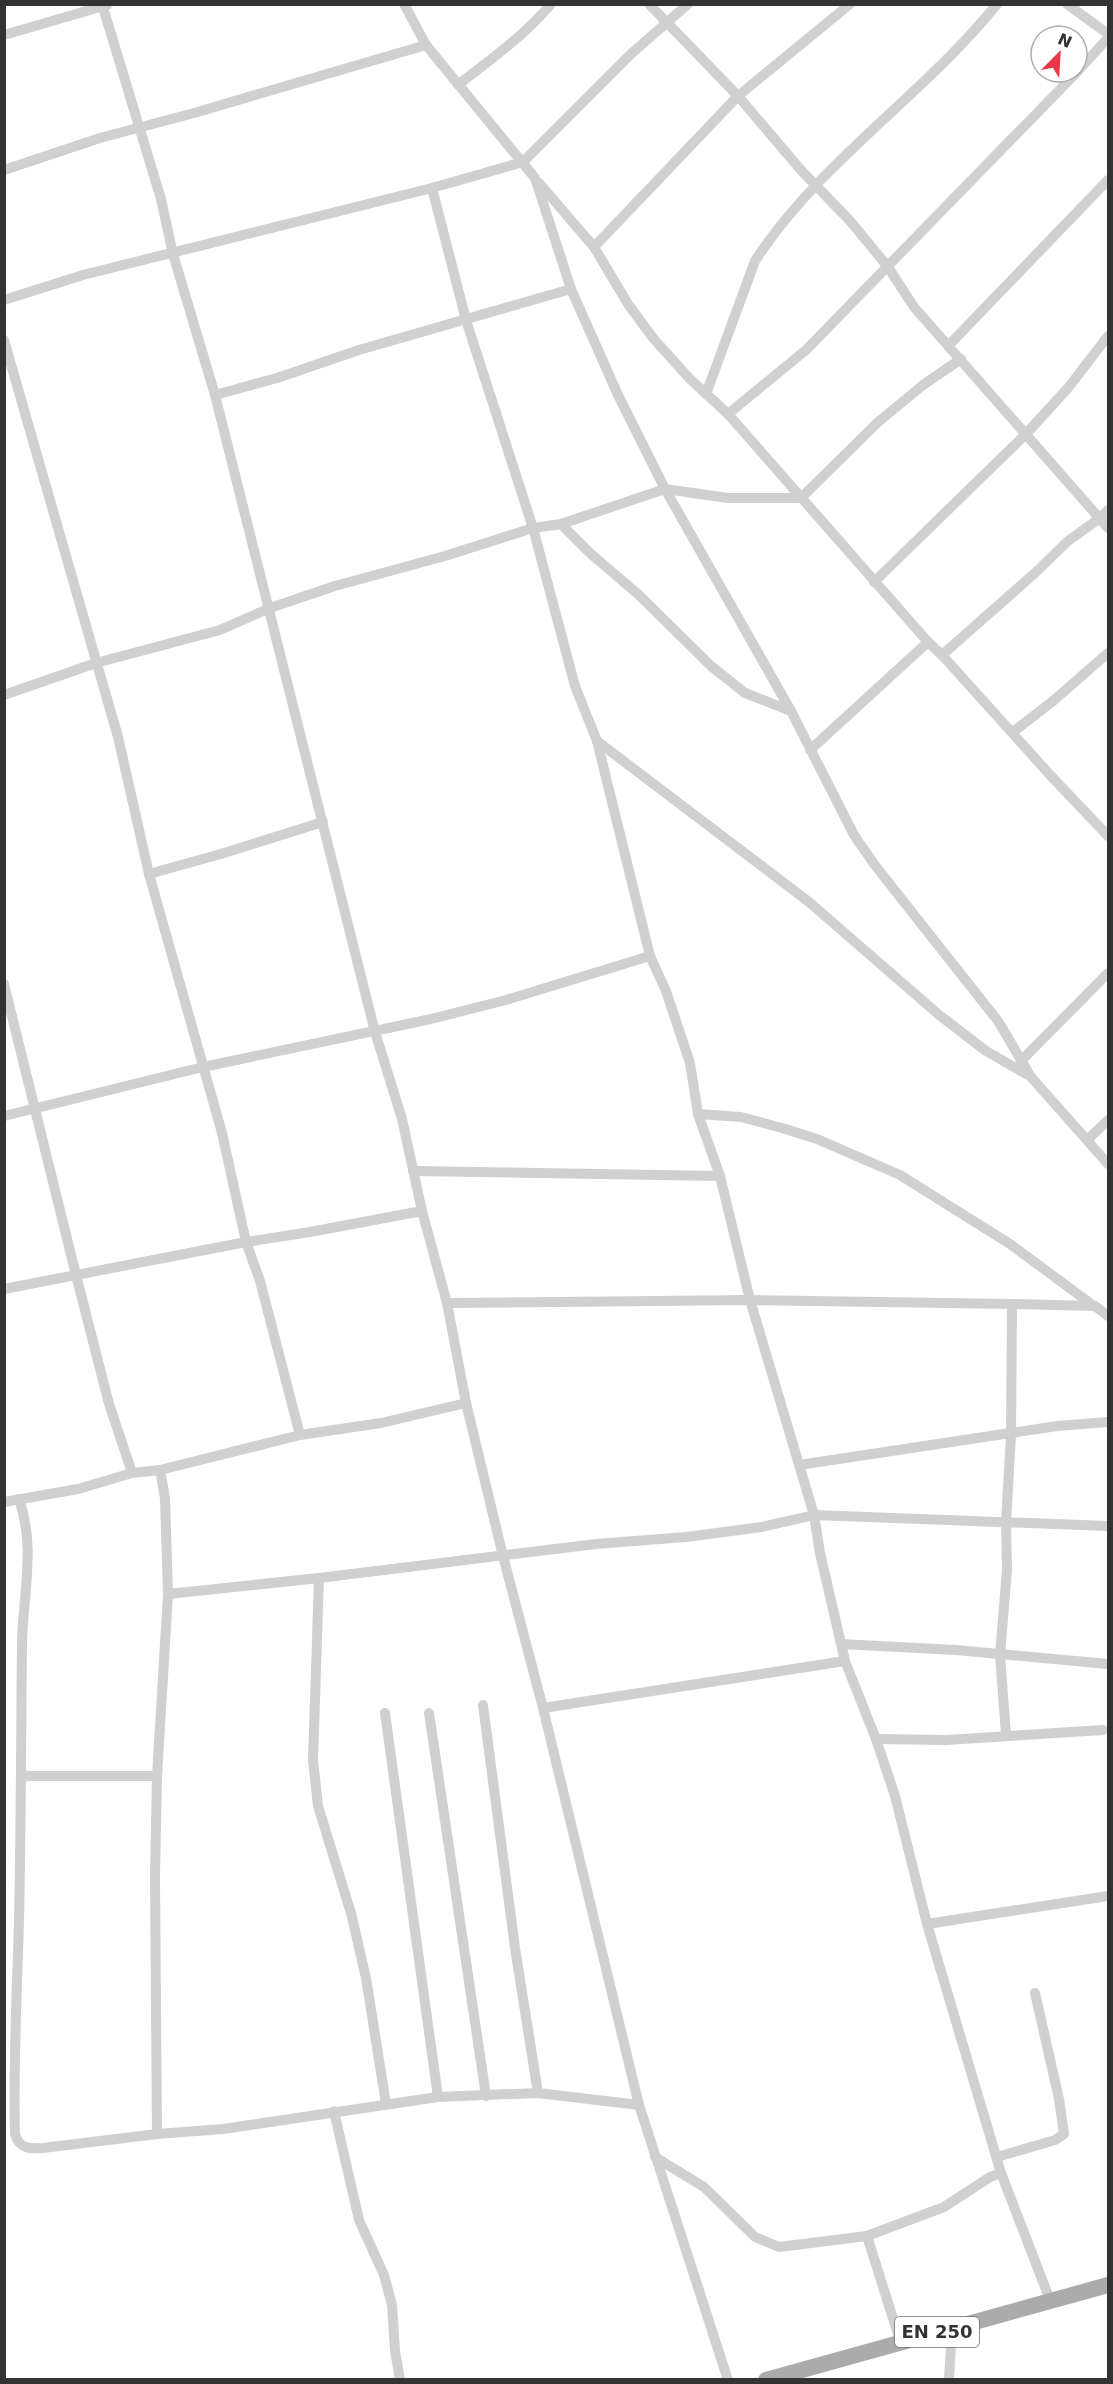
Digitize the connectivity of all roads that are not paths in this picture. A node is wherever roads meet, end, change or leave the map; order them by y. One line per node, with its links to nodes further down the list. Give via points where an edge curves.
1 (404, 4): 12 (street)
2 (550, 4): 15 (street, via 537,21)
3 (649, 4): 9 (street)
4 (688, 4): 9 (street)
5 (850, 4): 16 (street)
6 (997, 4): 22 (street, via 928,80)
7 (1068, 4): 11 (street)
8 (104, 5): 10 (street); 17 (street)
9 (666, 23): 16 (street); 18 (street)
10 (4, 35)
11 (1108, 36): 13 (street)
12 (426, 45): 15 (street); 17 (street)
13 (1089, 58)
14 (1065, 84): 26 (street)
15 (458, 85): 18 (street)
16 (738, 96): 22 (street); 24 (street)
17 (138, 127): 19 (street); 25 (street, via 161,199)
18 (523, 162): 20 (street); 23 (street)
19 (4, 170)
20 (535, 178): 24 (street); 27 (street)
21 (1108, 180): 32 (street)
22 (817, 186): 26 (street); 34 (street, via 755,261)
23 (432, 188): 25 (street); 29 (street)
24 (594, 247): 34 (street, via 652,338)
25 (172, 254): 28 (street, via 83,275); 35 (street)
26 (888, 267): 32 (street, via 914,307); 36 (street, via 806,350)
27 (571, 289): 29 (street); 38 (street)
28 (4, 300)
29 (466, 320): 35 (street); 43 (street)
30 (1108, 336): 37 (street)
31 (4, 340): 50 (street)
32 (949, 345): 33 (street)
33 (961, 359): 37 (street); 39 (street, via 877,423)
34 (706, 394): 36 (street)
35 (215, 395): 46 (street)
36 (728, 414): 39 (street)
37 (1026, 435): 41 (street); 45 (street)
38 (665, 489): 39 (street, via 728,498); 42 (street); 52 (street)
39 (801, 498): 45 (street)
40 (1108, 510): 41 (street)
41 (1100, 518): 44 (street); 49 (street, via 1068,540)
42 (561, 524): 43 (street); 52 (street, via 711,666 745,693)
43 (533, 528): 46 (street); 54 (street, via 576,686)
44 (1108, 528)
45 (874, 582): 47 (street)
46 (270, 608): 50 (street, via 220,630); 56 (street)
47 (928, 642): 49 (street); 55 (street)
48 (1108, 653): 53 (street)
49 (942, 655): 53 (street)
50 (96, 663): 51 (street); 58 (street, via 118,737)
51 (4, 695)
52 (791, 711): 55 (street)
53 (1013, 732): 57 (street, via 1051,776)
54 (597, 741): 59 (street); 65 (street, via 809,902 938,1014 986,1051)
55 (810, 750): 63 (street, via 854,835 998,1021)
56 (322, 822): 58 (street); 62 (street)
57 (1106, 827)
58 (149, 874): 64 (street)
59 (650, 956): 62 (street, via 506,1000); 67 (street, via 690,1063)
60 (1108, 973): 63 (street)
61 (4, 984): 66 (street)
62 (375, 1032): 64 (street); 72 (street, via 402,1119)
63 (1021, 1061): 65 (street)
64 (202, 1068): 66 (street); 75 (street, via 222,1133)
65 (1031, 1077): 70 (street)
66 (35, 1109): 68 (street); 76 (street)
67 (698, 1114): 73 (street); 81 (street, via 741,1118 782,1128 900,1175 1010,1244)
68 (4, 1116)
69 (1108, 1120): 70 (street)
70 (1088, 1139): 71 (street)
71 (1108, 1164)
72 (413, 1171): 73 (street); 74 (street)
73 (720, 1176): 78 (street)
74 (422, 1210): 75 (street); 79 (street)
75 (246, 1242): 76 (street); 85 (street)
76 (76, 1275): 77 (street); 89 (street)
77 (4, 1290)
78 (750, 1300): 79 (street); 80 (street); 87 (street)
79 (447, 1303): 83 (street)
80 (1012, 1304): 81 (street); 86 (street)
81 (1095, 1306): 82 (street)
82 (1108, 1316)
83 (466, 1403): 85 (street, via 381,1423); 95 (street)
84 (1108, 1422): 86 (street)
85 (300, 1435): 88 (street)
86 (1011, 1435): 87 (street); 93 (street)
87 (799, 1465): 92 (street)
88 (160, 1470): 89 (street); 97 (street, via 165,1498)
89 (132, 1473): 90 (street, via 87,1487)
90 (19, 1499): 91 (street); 109 (street, via 26,1520 28,1564 22,1641)
91 (4, 1502)
92 (814, 1515): 93 (street); 95 (street, via 762,1527); 98 (street)
93 (1006, 1522): 94 (street); 99 (street, via 1007,1570)
94 (1108, 1526)
95 (503, 1556): 96 (street); 103 (street)
96 (319, 1578): 97 (street); 117 (street, via 313,1760 318,1806 351,1913 366,1978)
97 (168, 1594): 110 (street)
98 (841, 1644): 99 (street); 100 (street)
99 (1000, 1655): 101 (street); 107 (street)
100 (845, 1661): 103 (street); 108 (street)
101 (1108, 1664)
102 (483, 1705): 114 (street, via 514,1948)
103 (543, 1708): 118 (street)
104 (385, 1713): 116 (street)
105 (429, 1713): 115 (street)
106 (1103, 1730): 107 (street)
107 (1006, 1735): 108 (street, via 945,1740)
108 (876, 1739): 112 (street, via 895,1796)
109 (22, 1776): 110 (street); 120 (street, via 14,2042 17,2141 30,2149)
110 (157, 1776): 120 (street)
111 (1108, 1896): 112 (street)
112 (927, 1924): 122 (street)
113 (1035, 1993): 122 (street, via 1065,2134)
114 (538, 2093): 115 (street); 118 (street)
115 (486, 2096): 116 (street)
116 (438, 2097): 117 (street)
117 (386, 2104): 119 (street)
118 (639, 2106): 121 (street)
119 (334, 2111): 120 (street, via 223,2129); 129 (street, via 359,2220 384,2274 392,2305)
120 (157, 2134)
121 (655, 2157): 124 (street, via 704,2187 755,2237 779,2247); 130 (street)
122 (997, 2157): 123 (street)
123 (1001, 2173): 124 (street, via 944,2207); 126 (street)
124 (867, 2236): 128 (street)
125 (1108, 2285): 126 (main road, EN 250)
126 (1050, 2300): 127 (main road, EN 250)
127 (952, 2328): 128 (main road, EN 250); 132 (street)
128 (901, 2344): 131 (main road, EN 250)
129 (400, 2379)
130 (728, 2379)
131 (766, 2379)
132 (949, 2379)

